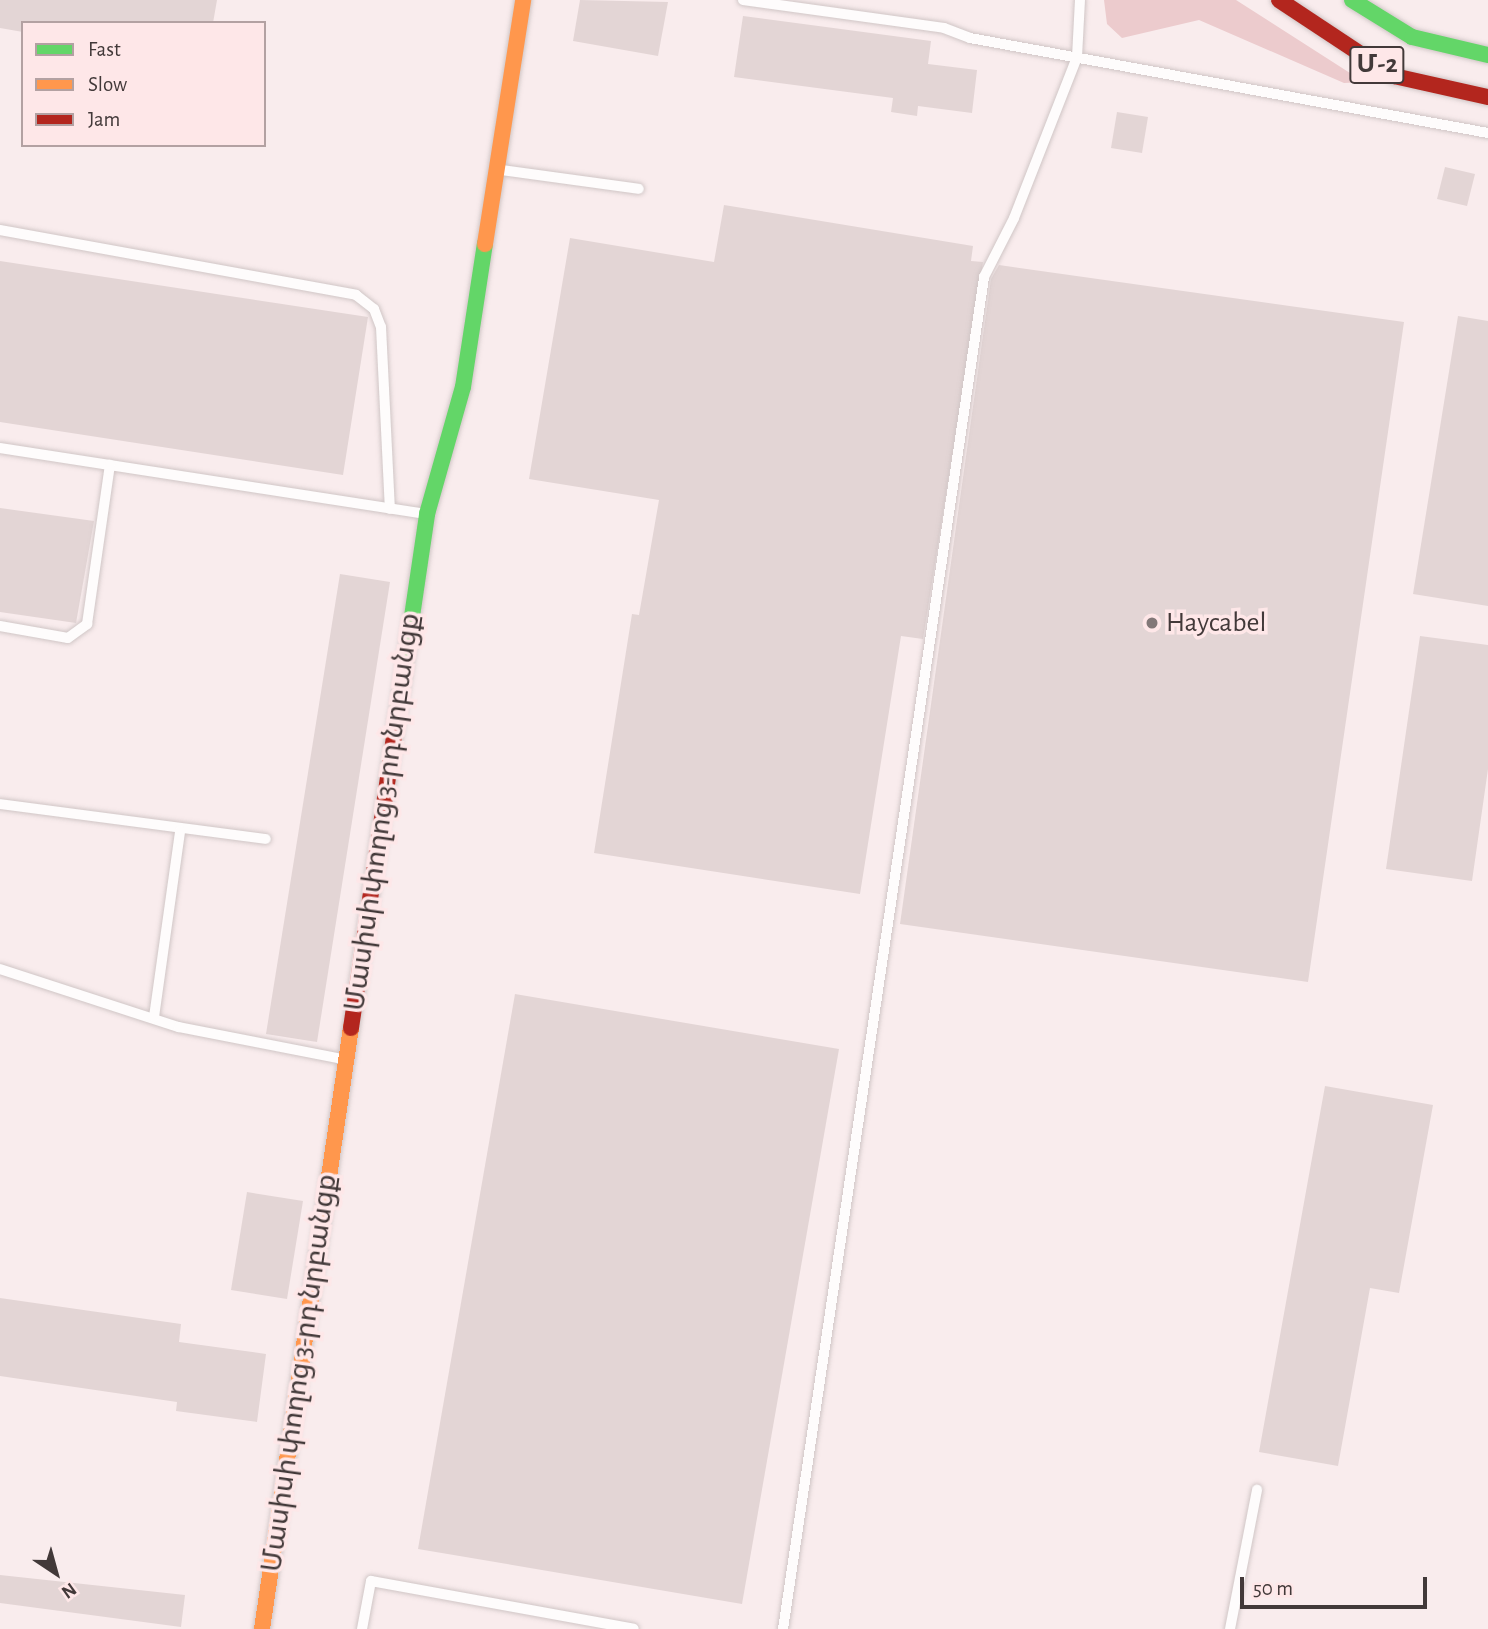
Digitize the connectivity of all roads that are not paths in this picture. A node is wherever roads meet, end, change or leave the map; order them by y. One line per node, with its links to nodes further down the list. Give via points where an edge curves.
1 (523, 0): 10 (street, Մասիսի փողոց 3-րդ նրբանցք)
2 (743, 0): 7 (lane, via 944,28)
3 (1080, 0): 7 (lane)
4 (1279, 0): 8 (street, Մ-2, via 1394,76)
5 (1352, 0): 6 (street, Մ-2, via 1412,37)
6 (1488, 55)
7 (1077, 57): 9 (lane); 28 (lane, via 1014,218 984,277)
8 (1488, 97)
9 (1488, 133)
10 (501, 170): 11 (lane); 16 (street, Մասիսի փողոց 3-րդ նրբանցք, via 463,387)
11 (639, 189)
12 (0, 230): 15 (lane, via 356,295 374,309 381,327)
13 (0, 448): 14 (lane)
14 (110, 465): 15 (lane); 17 (lane, via 87,624 68,638)
15 (390, 509): 16 (lane)
16 (427, 514): 23 (street, Մասիսի փողոց 3-րդ նրբանցք)
17 (0, 625)
18 (0, 804): 19 (lane)
19 (180, 831): 20 (lane); 22 (lane)
20 (266, 839)
21 (0, 969): 22 (lane)
22 (154, 1017): 23 (lane, via 180,1027)
23 (346, 1060): 25 (street, Մասիսի փողոց 3-րդ նրբանցք)
24 (1257, 1490): 29 (lane)
25 (262, 1629)
26 (362, 1629): 27 (lane, via 372,1581)
27 (634, 1629)
28 (783, 1629)
29 (1230, 1629)

